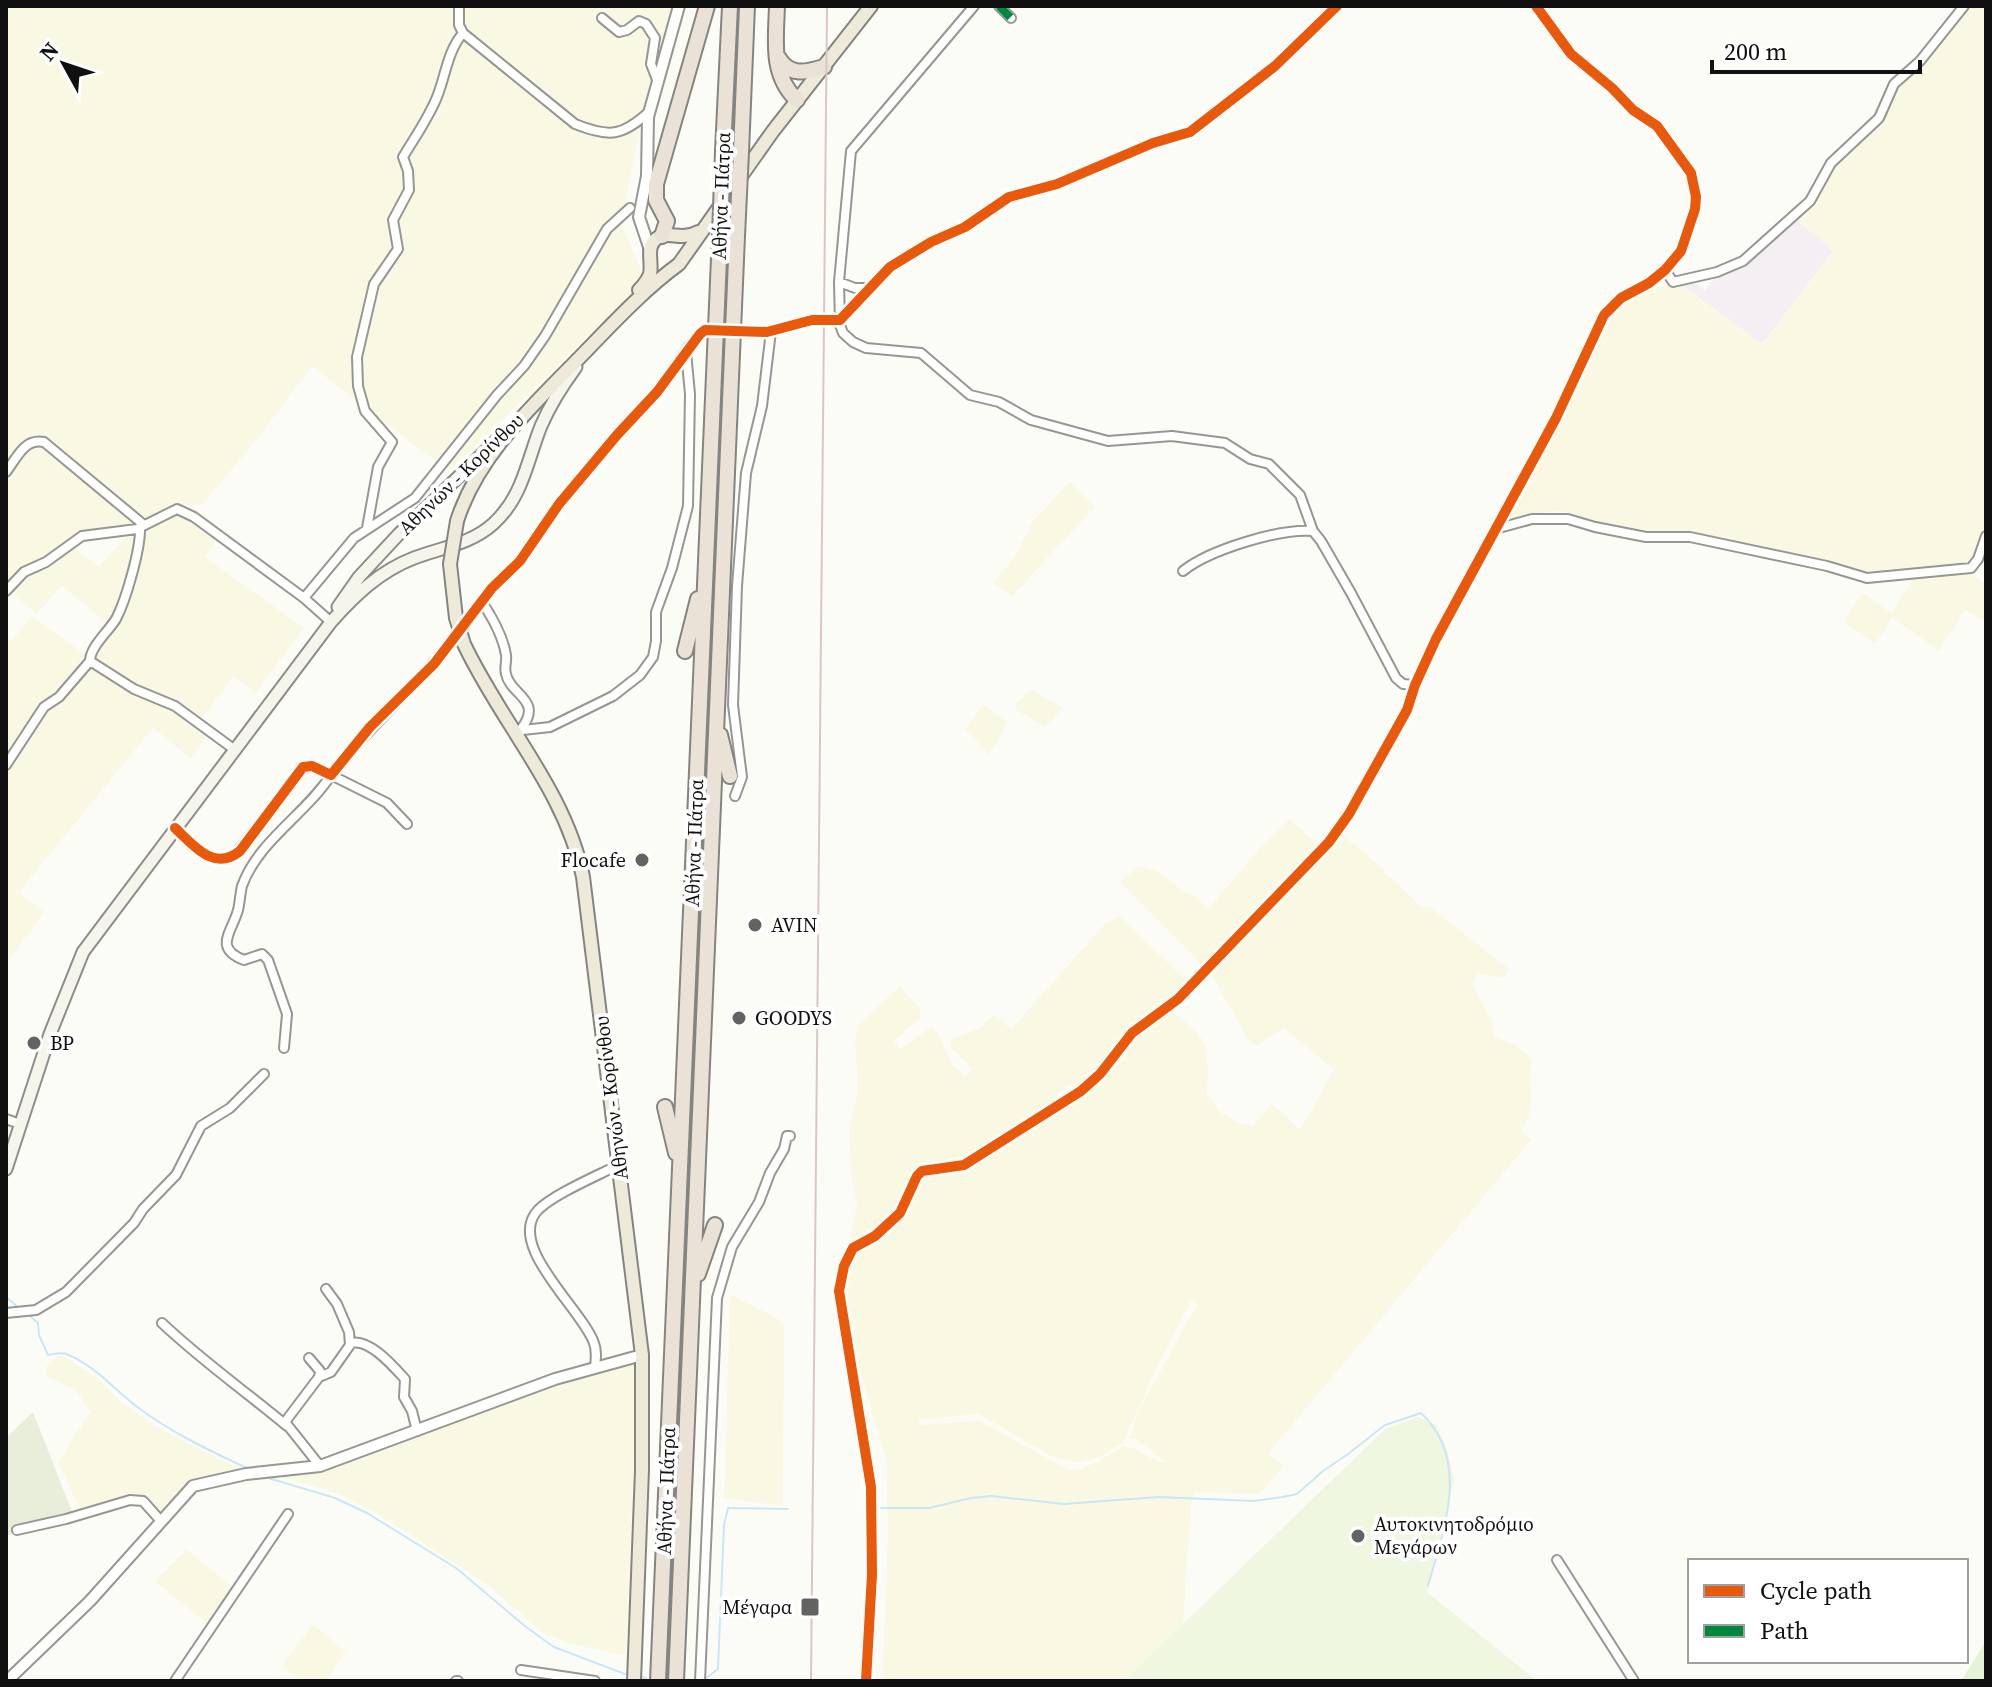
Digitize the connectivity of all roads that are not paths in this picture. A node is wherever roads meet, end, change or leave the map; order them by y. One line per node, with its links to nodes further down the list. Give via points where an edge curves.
1 (459, 6): 15 (street)
2 (679, 6): 18 (street)
3 (707, 6): 24 (highway, via 656,184 656,200 667,221)
4 (730, 6): 50 (highway, Αθήνα - Πάτρα, bridge)
5 (747, 6): 61 (highway, Αθήνα - Πάτρα, bridge)
6 (777, 6): 16 (highway)
7 (871, 6): 17 (main road, Αθηνών - Κορίνθου)
8 (974, 6): 29 (street, via 851,151)
9 (999, 6): 14 (street)
10 (1337, 6): 32 (street, via 1275,66 1190,132 1009,197 900,261)
11 (1536, 6): 28 (street, via 1571,54 1654,123 1689,169 1695,209 1681,251)
12 (1964, 6): 30 (street, via 1894,84 1879,118 1831,163 1810,201 1743,261)
13 (602, 18): 18 (street, via 619,32 639,21 646,24 655,38 651,64)
14 (1011, 18)
15 (463, 33): 20 (street, via 575,124 618,133); 46 (street, via 426,122 403,157 409,190 393,220 398,249 374,284 358,347 358,386 365,411 392,442 378,467)
16 (776, 53): 17 (highway, via 794,72); 19 (highway, via 782,80)
17 (824, 67): 19 (main road, Αθηνών - Κορίνθου)
18 (658, 82): 20 (street)
19 (797, 100): 23 (main road, Αθηνών - Κορίνθου)
20 (649, 112): 22 (street)
21 (630, 208): 46 (street, via 607,229 539,345 467,436 415,498)
22 (641, 228): 24 (street, via 650,236); 25 (street)
23 (702, 230): 24 (main road, via 688,237); 26 (main road, Αθηνών - Κορίνθου)
24 (665, 236): 25 (main road, Αθηνών - Κορίνθου); 26 (main road, via 682,244)
25 (650, 254): 27 (main road, via 659,267); 33 (main road, Αθηνών - Κορίνθου, via 647,280)
26 (684, 254): 27 (main road, Αθηνών - Κορίνθου)
27 (670, 269): 33 (main road, Αθηνών - Κορίνθου)
28 (1665, 270): 30 (street); 31 (street)
29 (839, 282): 32 (street); 35 (street)
30 (1673, 282): 31 (street)
31 (1649, 283): 47 (street, via 1621,298 1604,315)
32 (868, 288): 35 (street)
33 (618, 319): 40 (main road, Αθηνών - Κορίνθου)
34 (812, 320): 37 (street)
35 (836, 320): 48 (street, via 853,342 874,350 921,353 970,395 999,402 1031,420 1108,441 1172,436 1229,444 1250,459 1269,464 1290,482)
36 (705, 330): 39 (street)
37 (771, 331): 38 (street); 67 (street, via 762,406 746,473 737,586 733,695 742,777)
38 (753, 333)
39 (686, 352): 54 (street, via 559,504 524,557); 62 (street, via 688,506 656,612 653,657 613,696 546,729)
40 (584, 353): 41 (main road, Αθηνών - Κορίνθου); 56 (main road, Αθηνών - Κορίνθου, via 549,408 519,490 501,516 470,539 388,571)
41 (535, 403): 56 (main road, Αθηνών - Κορίνθου, via 368,567); 62 (main road, Αθηνών - Κορίνθου, bridge, via 467,491 450,564 456,618 475,667)
42 (6, 453): 43 (street)
43 (15, 460): 44 (street); 45 (street, via 30,442 44,442)
44 (6, 472)
45 (142, 526): 52 (street, via 82,536 24,572); 53 (street, via 170,511 185,511); 59 (street, via 123,604)
46 (367, 528): 53 (street)
47 (1499, 528): 49 (street, via 1532,519 1568,519 1640,536 1690,537 1876,578 1971,568); 60 (street)
48 (1313, 531): 51 (street, via 1224,549); 60 (street, via 1396,678)
49 (1986, 536)
50 (706, 563): 58 (highway); 78 (highway, Αθήνα - Πάτρα)
51 (1183, 571)
52 (6, 591)
53 (304, 598): 56 (street)
54 (482, 602): 55 (street); 62 (street, via 505,651 506,675 526,701 528,716)
55 (470, 616)
56 (331, 622): 63 (main road, Αθηνών - Κορίνθου)
57 (451, 641): 65 (street)
58 (685, 651)
59 (90, 661): 63 (street, via 134,689 175,706); 64 (street, via 44,707)
60 (1415, 685): 104 (street, via 1407,710 1340,828 1178,999 1132,1033 1081,1091 964,1165 922,1171 900,1213 849,1254 839,1291 871,1487)
61 (716, 719): 66 (highway); 81 (highway, Αθήνα - Πάτρα)
62 (517, 730): 76 (main road, Αθηνών - Κορίνθου, via 579,858)
63 (235, 750): 69 (main road, Αθηνών - Κορίνθου)
64 (6, 765)
65 (331, 775): 68 (street, via 387,803); 69 (street, via 303,767 240,851 229,858 208,857); 70 (street, via 252,867 228,933 227,947 235,957 262,954 271,965 287,1014)
66 (730, 776)
67 (735, 796)
68 (407, 824)
69 (175, 828): 74 (main road, Αθηνών - Κορίνθου, via 83,952)
70 (284, 1048)
71 (264, 1074): 82 (street, via 230,1108 201,1126 176,1175 66,1292 36,1310)
72 (665, 1107): 78 (highway)
73 (6, 1119): 74 (street)
74 (20, 1124): 77 (main road, Αθηνών - Κορίνθου)
75 (790, 1136): 97 (street, via 732,1247 717,1298)
76 (618, 1165): 85 (main road, Αθηνών - Κορίνθου); 87 (street, via 543,1206 530,1226 537,1258 591,1335)
77 (6, 1168)
78 (680, 1170): 102 (highway, Αθήνα - Πάτρα)
79 (715, 1225): 81 (highway)
80 (326, 1289): 84 (street)
81 (692, 1289): 103 (highway, Αθήνα - Πάτρα)
82 (6, 1313)
83 (162, 1323): 89 (street)
84 (351, 1343): 88 (street, via 331,1372); 90 (street, via 359,1341 375,1350 405,1379 404,1397)
85 (642, 1355): 87 (street); 101 (main road, Αθηνών - Κορίνθου)
86 (309, 1358): 88 (street)
87 (595, 1367): 90 (street)
88 (319, 1377): 89 (street, via 287,1417)
89 (287, 1426): 91 (street)
90 (417, 1431): 91 (street)
91 (320, 1466): 93 (street, via 193,1486)
92 (288, 1514): 99 (street)
93 (161, 1521): 94 (street, via 143,1501 130,1500); 98 (street, via 90,1601)
94 (17, 1530)
95 (1557, 1560): 105 (street)
96 (521, 1670): 100 (street)
97 (701, 1677)
98 (7, 1681)
99 (175, 1681)
100 (595, 1681)
101 (634, 1681)
102 (658, 1681)
103 (676, 1681)
104 (866, 1681)
105 (1634, 1681)

